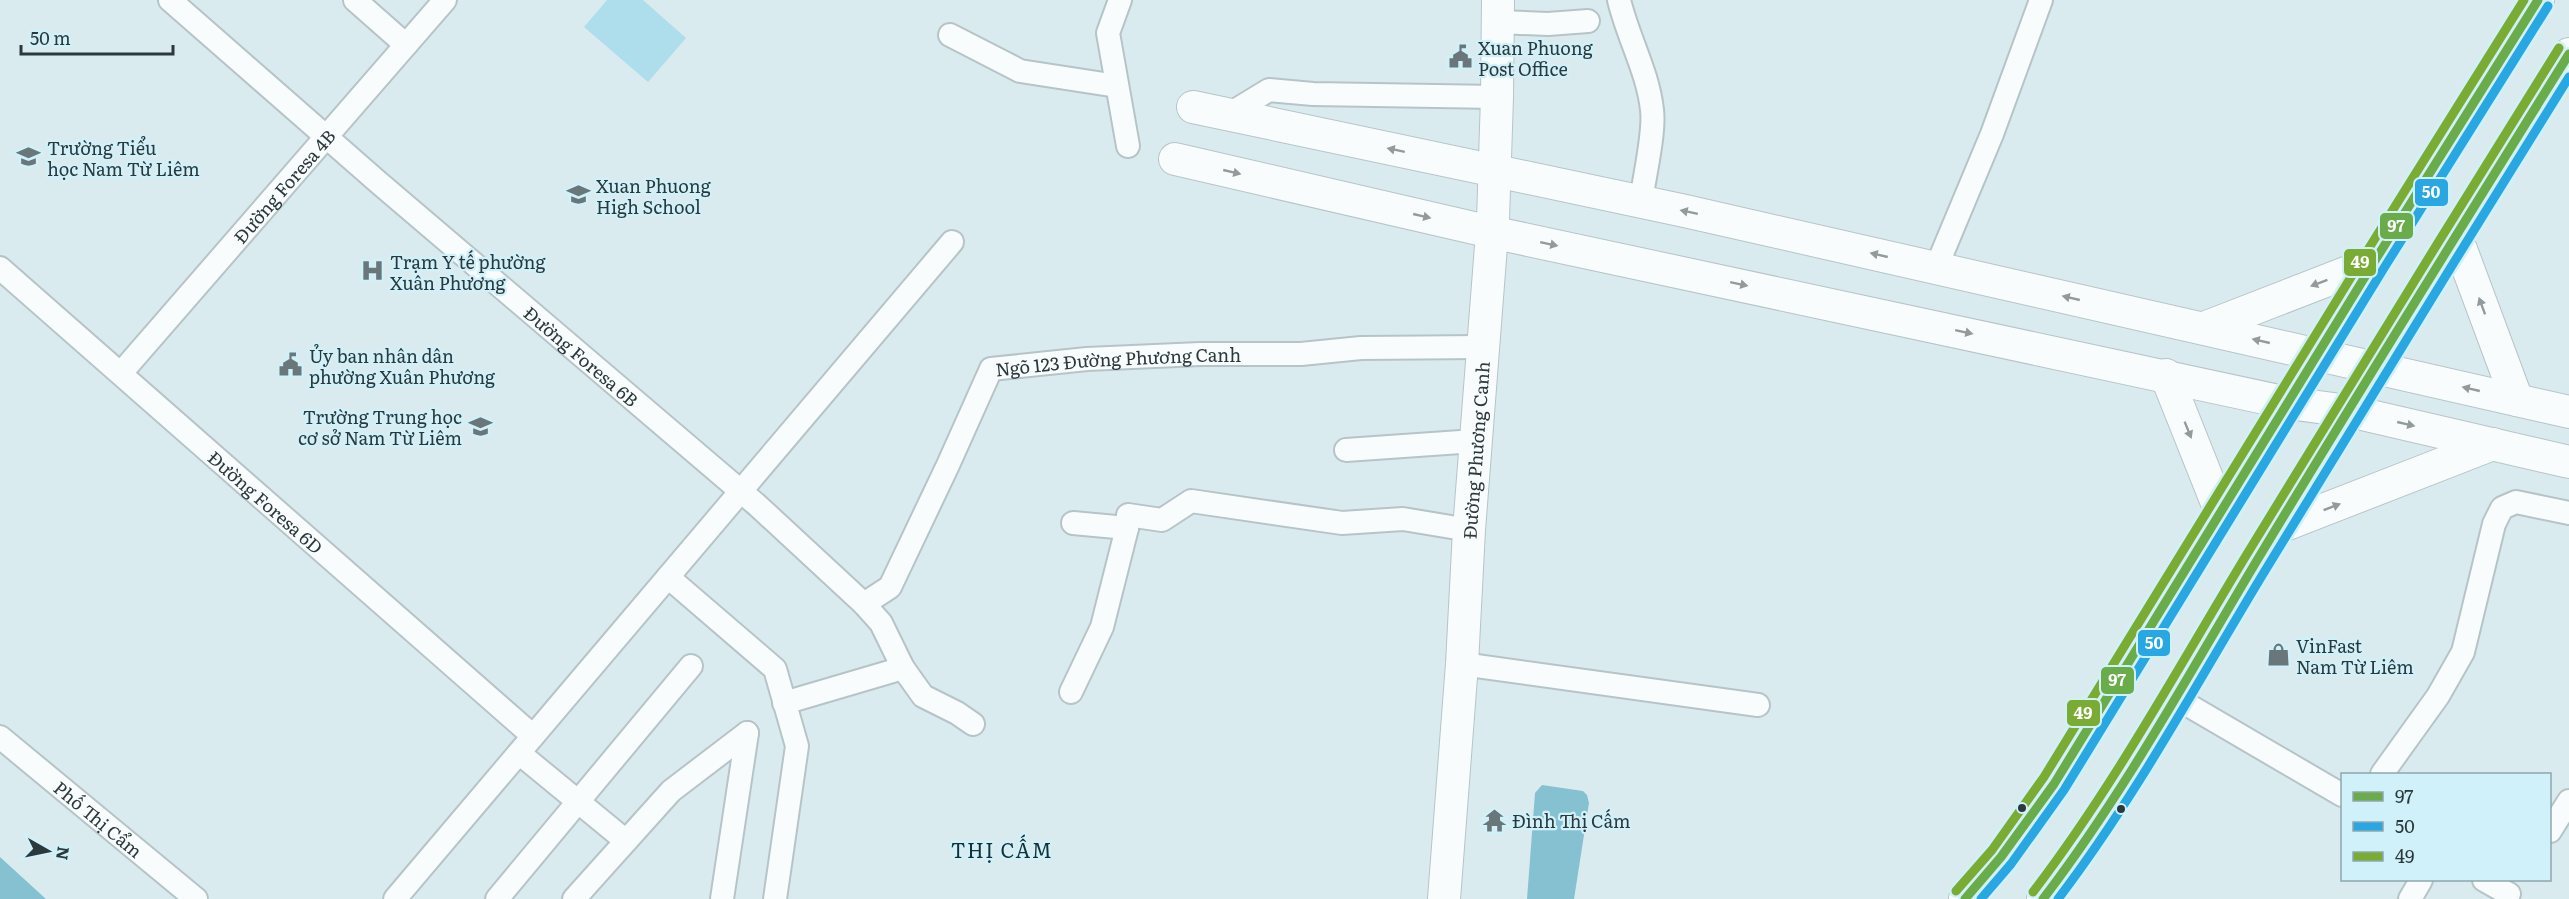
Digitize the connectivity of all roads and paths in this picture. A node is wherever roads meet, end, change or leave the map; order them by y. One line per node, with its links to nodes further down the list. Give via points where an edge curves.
1 (170, 0): 17 (street, Đường Foresa 6B)
2 (355, 0): 11 (street)
3 (445, 0): 11 (street, Đường Foresa 4B)
4 (1120, 0): 13 (street, via 1108,33)
5 (1619, 0): 21 (street, via 1652,112)
6 (2041, 0): 27 (street, via 1992,134)
7 (2538, 0): 25 (street)
8 (1498, 11): 9 (street, via 1548,24); 14 (street, Đường Phương Canh)
9 (1588, 21)
10 (950, 35): 13 (street, via 1020,70)
11 (406, 45): 17 (street, Đường Foresa 4B)
12 (2569, 54): 23 (street)
13 (1117, 86): 18 (street)
14 (1497, 96): 16 (street, via 1269,90); 20 (street, Đường Phương Canh)
15 (1193, 107): 16 (street)
16 (1228, 115): 20 (street, one-way to 16)
17 (327, 135): 32 (street, Đường Foresa 4B); 42 (street, Đường Foresa 6B)
18 (1128, 146)
19 (1175, 159): 22 (street, one-way to 22)
20 (1494, 171): 21 (street); 22 (street, Đường Phương Canh)
21 (1641, 202): 27 (street, one-way to 21)
22 (1491, 232): 29 (street, Đường Phương Canh); 33 (street, one-way to 33)
23 (2456, 236): 31 (street); 34 (street, one-way to 23)
24 (952, 242): 42 (street)
25 (2374, 262): 28 (street, one-way to 28); 30 (street)
26 (0, 268): 32 (street, Đường Foresa 6D)
27 (1936, 268): 28 (street, one-way to 27)
28 (2204, 328): 30 (street, one-way to 28)
29 (1482, 347): 38 (street, Đường Phương Canh); 50 (street, Ngõ 123 Đường Phương Canh, via 1200,354 991,369 890,587)
30 (2319, 354): 31 (street); 35 (street)
31 (2375, 366): 34 (street, one-way to 31); 36 (street)
32 (121, 373): 59 (street, Đường Foresa 6D)
33 (2166, 375): 35 (street); 43 (street, one-way to 43)
34 (2517, 400): 37 (street)
35 (2288, 403): 36 (street); 43 (street)
36 (2349, 411): 39 (street, one-way to 39); 47 (street)
37 (2569, 412)
38 (1475, 441): 40 (street); 48 (street, Đường Phương Canh)
39 (2493, 444): 41 (street); 47 (street, one-way to 39)
40 (1346, 450)
41 (2569, 462)
42 (741, 491): 49 (street); 50 (street, Đường Foresa 6B)
43 (2221, 513): 78 (street, via 2054,784)
44 (2569, 513): 62 (street, via 2516,502 2502,508 2494,525 2463,652 2438,696)
45 (1074, 523): 46 (street)
46 (1127, 528): 48 (street, via 1128,515 1162,520 1191,501 1342,523 1403,519); 54 (street, via 1102,627)
47 (2277, 528): 55 (street)
48 (1469, 530): 51 (street, Đường Phương Canh)
49 (668, 577): 56 (street, via 775,669); 59 (street)
50 (864, 604): 53 (street, Đường Foresa 6B, via 881,623)
51 (1462, 664): 57 (street); 77 (street, Đường Phương Canh)
52 (691, 666): 65 (street)
53 (903, 669): 56 (street); 58 (street, Đường Foresa 6B, via 923,696)
54 (1071, 692)
55 (2175, 698): 63 (street); 79 (street, via 2075,857)
56 (784, 703): 76 (street, via 797,746)
57 (1758, 705)
58 (973, 724)
59 (533, 736): 61 (street)
60 (0, 737): 72 (street, Phố Thị Cẩm)
61 (519, 753): 65 (street); 71 (street)
62 (2383, 773)
63 (2341, 794)
64 (2569, 801): 66 (street)
65 (577, 802): 67 (street); 73 (street)
66 (2551, 829)
67 (626, 841): 74 (street); 75 (street, via 671,791 747,733)
68 (2420, 881): 80 (street)
69 (2488, 881): 70 (street)
70 (2511, 891)
71 (407, 895)
72 (196, 899)
73 (497, 899)
74 (574, 899)
75 (722, 899)
76 (775, 899)
77 (1444, 899)
78 (1965, 899)
79 (2043, 899)
80 (2410, 899)

